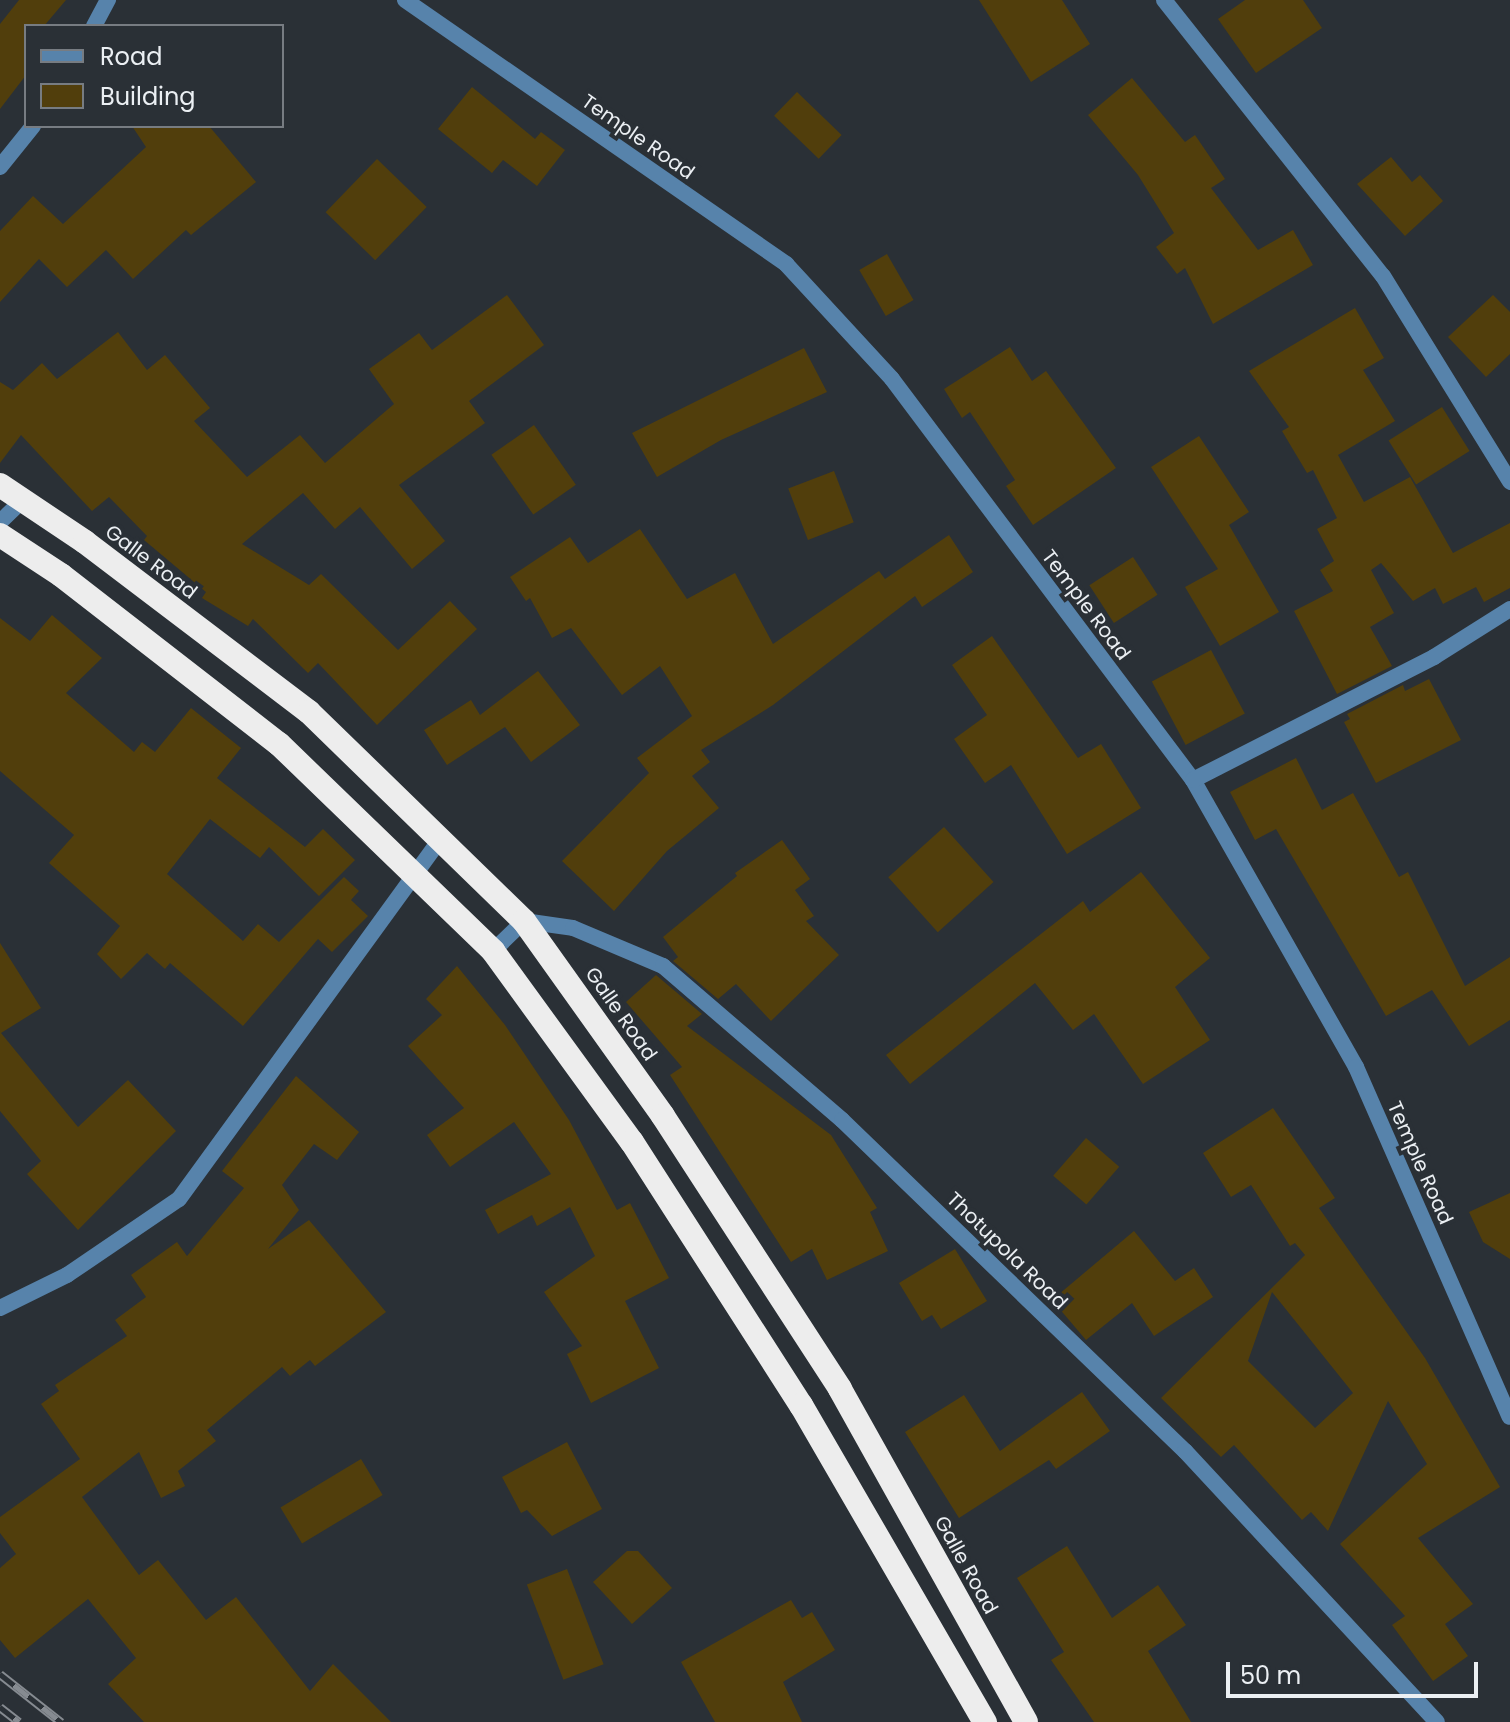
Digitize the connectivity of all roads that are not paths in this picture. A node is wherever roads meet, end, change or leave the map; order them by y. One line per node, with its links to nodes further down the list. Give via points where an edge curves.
1 (108, 0): 4 (street)
2 (405, 0): 13 (street, Temple Road, via 786,264 892,379)
3 (1164, 0): 7 (street, via 1383,276)
4 (95, 24)
5 (31, 128): 6 (street)
6 (0, 167)
7 (1510, 482)
8 (0, 485): 9 (highway, Galle Road)
9 (23, 500): 10 (street); 14 (highway, Galle Road, via 309,712)
10 (0, 522)
11 (0, 535): 15 (highway, via 61,575 279,744)
12 (1510, 609): 13 (street, via 1434,657)
13 (1193, 780): 19 (street, Temple Road, via 1356,1067)
14 (440, 840): 15 (street); 16 (highway, Galle Road)
15 (415, 875): 17 (highway); 18 (street, via 179,1199 67,1275)
16 (524, 921): 17 (street); 21 (highway, Galle Road, via 663,1116 840,1389); 22 (street, Thotupola Road, via 573,928 663,966 842,1120 1185,1451)
17 (493, 951): 20 (highway, via 632,1142 801,1405)
18 (0, 1308)
19 (1510, 1417)
20 (985, 1722)
21 (1026, 1722)
22 (1437, 1722)

